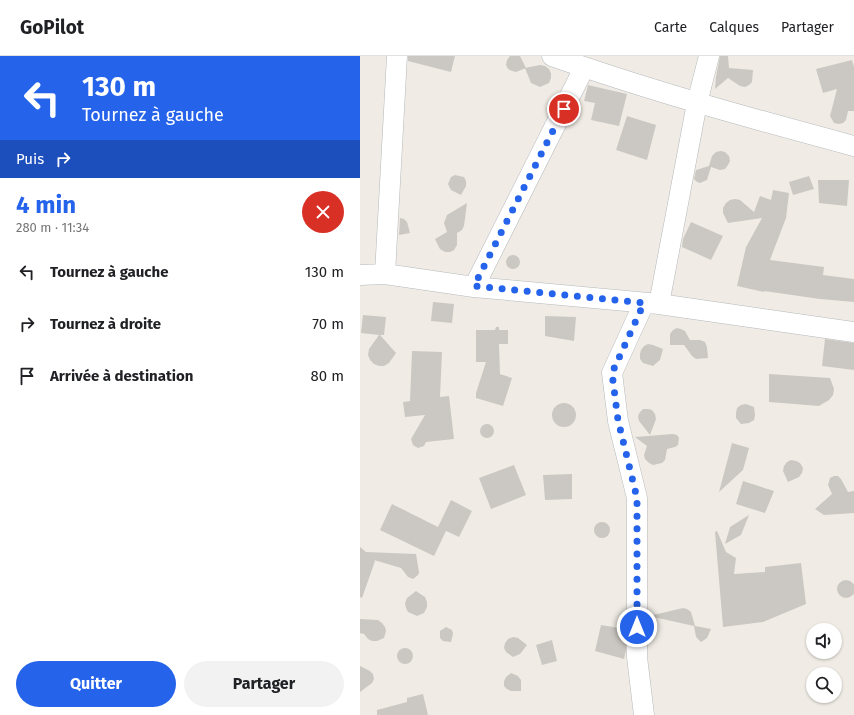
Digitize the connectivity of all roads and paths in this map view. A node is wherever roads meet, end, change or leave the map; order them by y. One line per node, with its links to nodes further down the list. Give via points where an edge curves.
1 (397, 56): 7 (street)
2 (552, 56): 4 (street)
3 (709, 56): 5 (street)
4 (595, 66): 5 (street); 9 (street)
5 (697, 103): 6 (street); 10 (street)
6 (854, 146)
7 (385, 274): 8 (street); 9 (street)
8 (361, 278)
9 (474, 286): 10 (street)
10 (652, 304): 11 (street); 12 (street, via 612,373 618,420 637,498 637,657)
11 (854, 332)
12 (644, 715)

